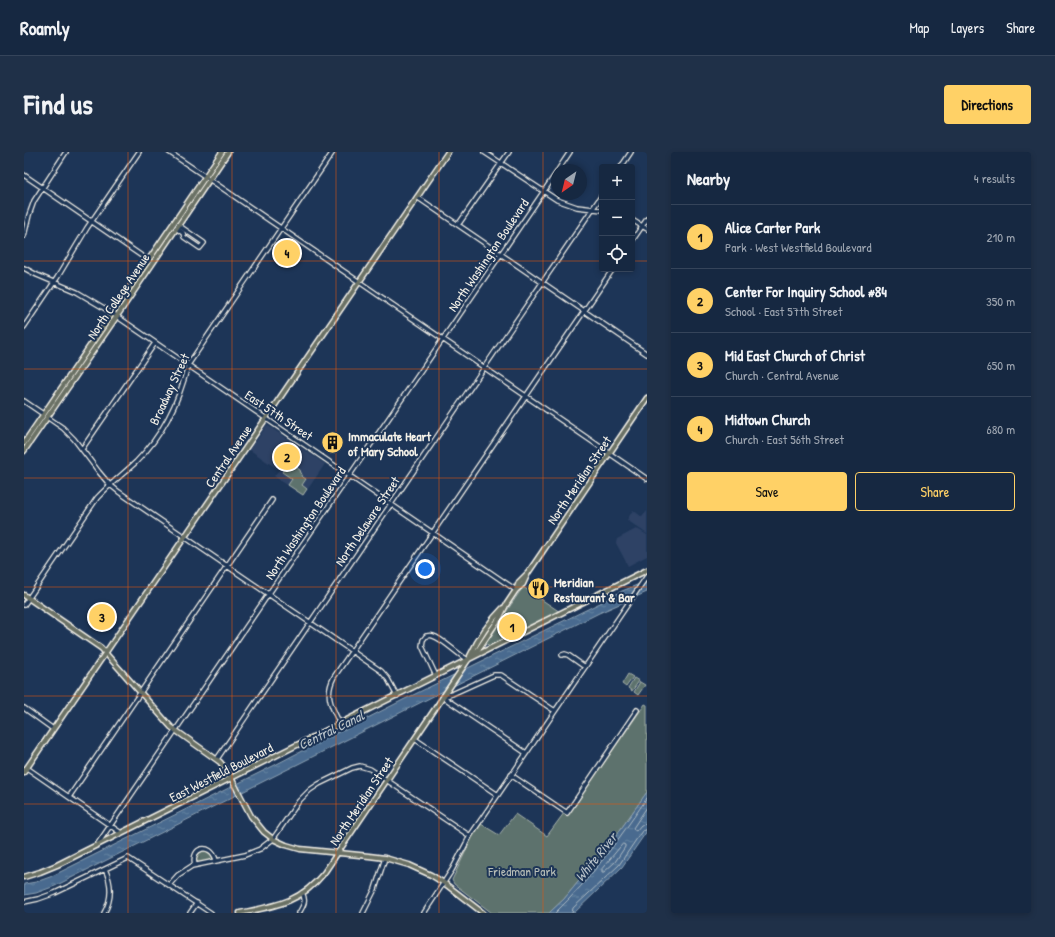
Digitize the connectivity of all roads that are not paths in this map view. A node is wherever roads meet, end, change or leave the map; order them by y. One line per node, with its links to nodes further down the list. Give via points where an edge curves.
1 (66, 152): 18 (street)
2 (139, 152): 25 (street)
3 (169, 152): 16 (street)
4 (222, 152): 16 (main road, North College Avenue)
5 (228, 152): 16 (main road, North College Avenue)
6 (333, 152): 30 (street, Broadway Street)
7 (448, 152): 20 (main road, Central Avenue)
8 (484, 152): 12 (street)
9 (508, 152): 12 (street)
10 (570, 152): 13 (street, North Washington Boulevard)
11 (631, 152): 14 (street)
12 (501, 164): 19 (street); 27 (street)
13 (562, 164)
14 (623, 164)
15 (24, 175): 18 (street)
16 (208, 178): 29 (main road, North College Avenue); 30 (street); 36 (main road, North College Avenue)
17 (551, 181): 19 (street, North Washington Boulevard)
18 (42, 188): 25 (street); 33 (street, via 32,206)
19 (543, 192): 22 (street, via 564,204); 35 (street, North Washington Boulevard)
20 (417, 197): 27 (street); 39 (main road, Central Avenue)
21 (599, 199): 22 (street, North Delaware Street)
22 (592, 209): 23 (street); 41 (street, North Delaware Street)
23 (599, 210)
24 (647, 219): 28 (street)
25 (92, 221): 36 (street); 40 (street)
26 (635, 222): 28 (street)
27 (458, 225): 35 (street)
28 (642, 226): 31 (street); 34 (street)
29 (177, 227): 32 (street); 44 (main road, North College Avenue)
30 (281, 228): 39 (street); 49 (street, Broadway Street)
31 (647, 230)
32 (184, 231): 32 (street, via 184,237 200,248 204,243)
33 (24, 236)
34 (635, 236)
35 (500, 254): 41 (street); 46 (street, North Washington Boulevard)
36 (148, 261): 43 (main road, North College Avenue)
37 (24, 268): 40 (street, East 57th Street)
38 (611, 272): 42 (street)
39 (359, 281): 46 (street); 55 (main road, Central Avenue)
40 (54, 282): 43 (street, East 57th Street, via 77,292); 45 (street)
41 (542, 283): 42 (street); 50 (street, North Delaware Street)
42 (584, 311): 48 (street); 51 (street)
43 (112, 313): 44 (street, East 57th Street); 54 (main road, North College Avenue)
44 (117, 316): 47 (street, East 57th Street); 54 (main road, North College Avenue)
45 (24, 327)
46 (443, 339): 50 (street); 60 (street, North Washington Boulevard)
47 (155, 343): 49 (street, East 57th Street); 57 (street)
48 (647, 354)
49 (188, 365): 55 (street, East 57th Street); 62 (street, Broadway Street, via 179,396 161,431 138,459)
50 (485, 367): 51 (street); 64 (street, North Delaware Street)
51 (526, 396): 59 (street); 65 (street)
52 (647, 398): 59 (main road, North Meridian Street)
53 (24, 401): 54 (street)
54 (45, 415): 56 (main road, North College Avenue); 57 (street, via 64,429); 58 (main road, North College Avenue)
55 (265, 418): 60 (street, East 57th Street); 66 (main road, Central Avenue)
56 (24, 442)
57 (82, 449): 62 (street)
58 (24, 451)
59 (609, 453): 61 (street); 70 (main road, North Meridian Street, via 528,573 519,582)
60 (349, 476): 64 (street, East 57th Street); 71 (street, North Washington Boulevard)
61 (647, 479)
62 (110, 485): 66 (street); 73 (street, Broadway Street, via 94,503)
63 (272, 500): 67 (street)
64 (391, 505): 65 (street, East 57th Street); 76 (street, North Delaware Street)
65 (432, 533): 70 (street, East 57th Street); 79 (street)
66 (185, 537): 67 (street); 80 (main road, Central Avenue)
67 (227, 565): 71 (street); 85 (street)
68 (647, 570): 78 (main road, East Westfield Boulevard)
69 (646, 577): 83 (street)
70 (516, 590): 75 (main road, North Meridian Street)
71 (269, 594): 76 (street); 93 (street, North Washington Boulevard)
72 (24, 595): 73 (main road)
73 (29, 598): 74 (street, Broadway Street); 80 (main road)
74 (24, 605)
75 (506, 605): 77 (main road, North Meridian Street); 82 (main road, North Meridian Street, via 474,647)
76 (310, 622): 79 (street); 96 (street, North Delaware Street)
77 (483, 642): 78 (main road); 82 (main road, North Meridian Street)
78 (490, 649): 82 (main road, East Westfield Boulevard)
79 (352, 651): 86 (street, via 381,671); 91 (street, via 333,679 329,695 330,705)
80 (105, 653): 85 (main road); 92 (main road, Central Avenue)
81 (562, 656): 83 (street, via 568,655)
82 (468, 660): 84 (main road, East Westfield Boulevard); 84 (street, via 433,636 426,636 422,646); 87 (main road, North Meridian Street)
83 (585, 667): 89 (street)
84 (436, 676): 86 (main road, East Westfield Boulevard)
85 (140, 692): 93 (main road); 102 (street)
86 (397, 696): 91 (main road, East Westfield Boulevard)
87 (443, 697): 89 (street, via 498,674); 94 (main road, North Meridian Street); 95 (street)
88 (24, 708): 92 (street)
89 (555, 710): 95 (street)
90 (637, 710): 98 (street, via 566,813)
91 (340, 724): 99 (main road, East Westfield Boulevard)
92 (53, 729): 97 (main road, Central Avenue)
93 (175, 731): 96 (main road); 103 (street, North Washington Boulevard)
94 (415, 739): 100 (main road, North Meridian Street); 101 (street)
95 (526, 753): 98 (street)
96 (216, 759): 99 (main road)
97 (25, 770): 102 (street)
98 (511, 775): 101 (street)
99 (231, 778): 104 (main road, East Westfield Boulevard); 106 (main road, via 255,822)
100 (386, 781): 105 (street); 106 (street, via 370,769 360,766 326,781 301,798); 108 (main road, North Meridian Street)
101 (498, 794): 105 (street)
102 (69, 797): 103 (street)
103 (110, 825): 104 (street); 107 (street, North Washington Boulevard)
104 (121, 833): 107 (main road, East Westfield Boulevard)
105 (470, 836): 114 (street)
106 (273, 839): 108 (main road, via 300,849); 110 (street, via 252,853)
107 (97, 845): 113 (main road, East Westfield Boulevard, via 51,868)
108 (339, 853): 109 (main road); 116 (main road, North Meridian Street, via 320,878)
109 (385, 858): 114 (main road, via 416,868); 124 (street, via 374,891)
110 (216, 860): 111 (street); 111 (street, via 214,854 207,849 198,850 194,859)
111 (195, 865): 115 (street, via 182,872)
112 (105, 869): 115 (street, via 128,858); 117 (street, via 55,893); 119 (street, via 111,892)
113 (24, 877)
114 (444, 883): 125 (street); 126 (main road)
115 (169, 885): 118 (street)
116 (302, 893): 122 (main road, North Meridian Street, via 278,905); 123 (street, via 304,903)
117 (24, 902)
118 (197, 904): 120 (street); 121 (street)
119 (104, 913)
120 (190, 913)
121 (211, 913)
122 (240, 913)
123 (298, 913)
124 (362, 913)
125 (424, 913)
126 (483, 913)

